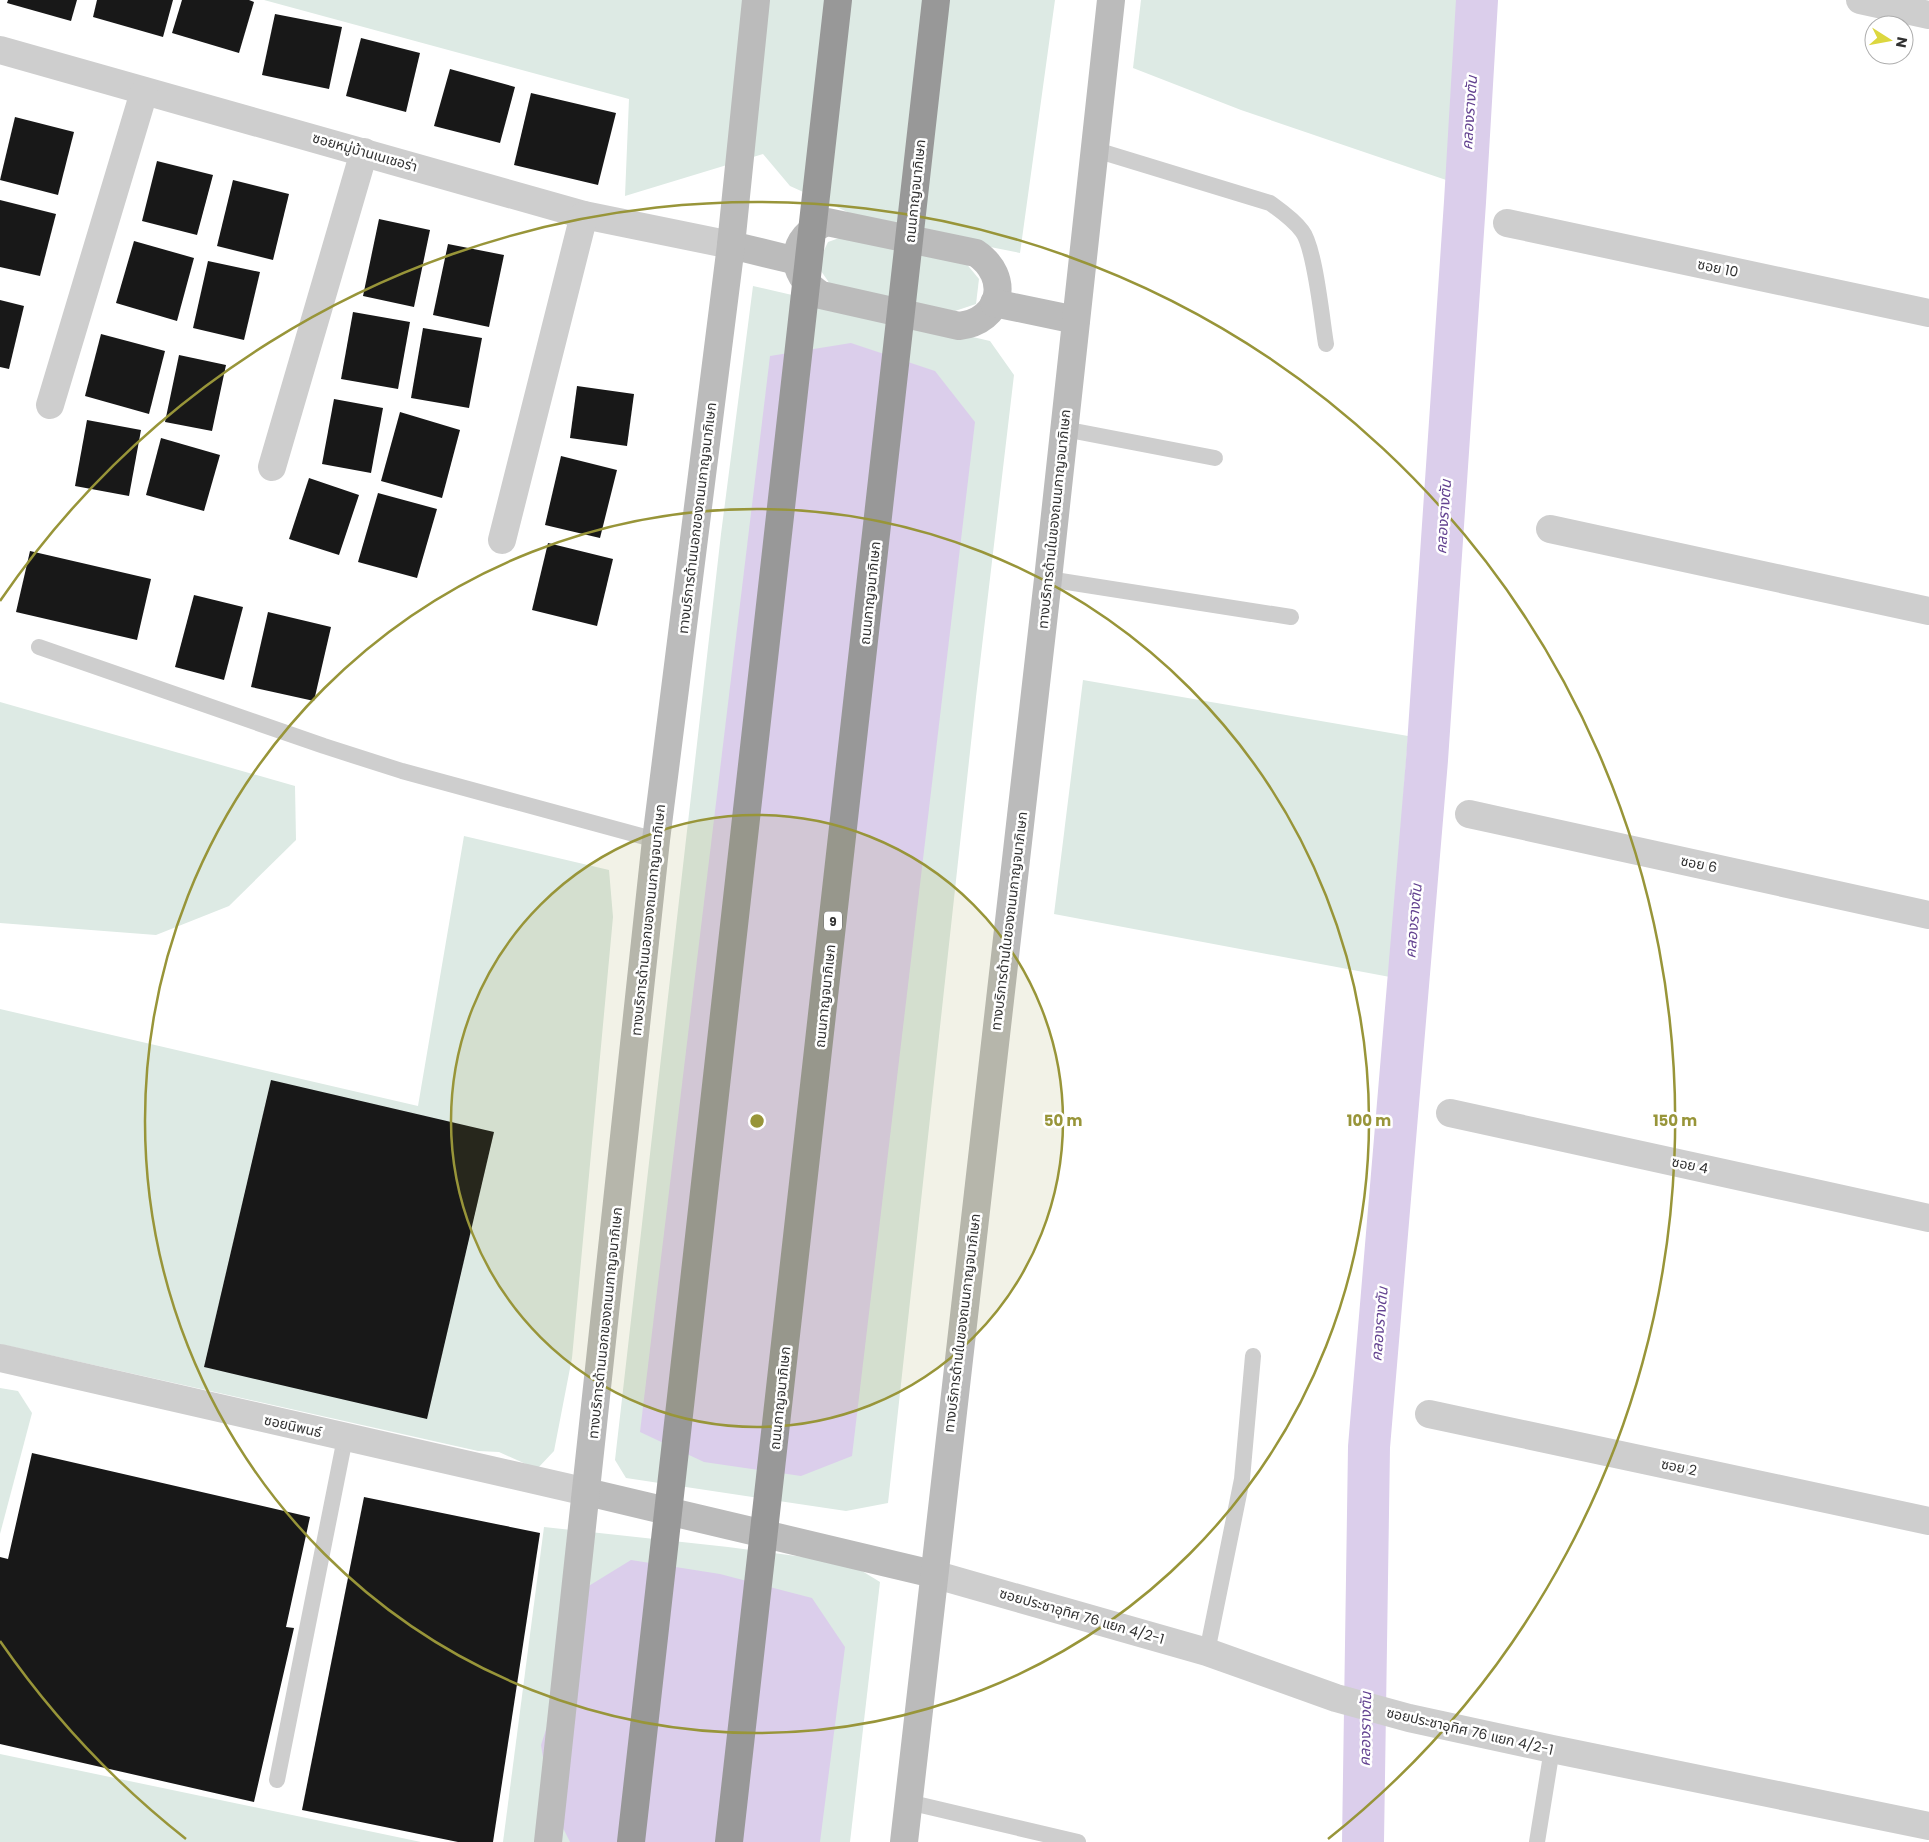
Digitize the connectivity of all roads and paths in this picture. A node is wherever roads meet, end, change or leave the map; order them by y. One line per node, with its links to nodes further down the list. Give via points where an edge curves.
1 (756, 0): 13 (main road, ทางบริการด้านนอกของถนนกาญจนาภิเษก)
2 (838, 0): 47 (highway, bridge)
3 (936, 0): 48 (highway, ถนนกาญจนาภิเษก / 9, bridge)
4 (1111, 0): 9 (main road, ทางบริการด้านในของถนนกาญจนาภิเษก)
5 (1860, 0): 6 (street)
6 (1929, 14)
7 (0, 50): 8 (street, ซอยหมู่บ้านเนเชอร่า)
8 (144, 92): 10 (street, ซอยหมู่บ้านเนเชอร่า); 19 (street)
9 (1096, 150): 17 (main road, ทางบริการด้านในของถนนกาญจนาภิเษก); 18 (lane, via 1270,203 1288,216 1303,232 1311,255)
10 (364, 152): 11 (street, ซอยหมู่บ้านเนเชอร่า); 22 (street)
11 (584, 215): 13 (street, ซอยหมู่บ้านเนเชอร่า); 24 (street)
12 (1506, 223): 16 (street, ซอย 10)
13 (732, 246): 14 (main road); 30 (main road, ทางบริการด้านนอกของถนนกาญจนาภิเษก)
14 (798, 261): 15 (main road, via 803,279 821,295 959,326 982,318); 15 (main road, via 800,244 807,234 827,222 964,250 987,261 994,272 997,284)
15 (994, 303): 17 (main road)
16 (1929, 313)
17 (1076, 320): 20 (main road, ทางบริการด้านในของถนนกาญจนาภิเษก)
18 (1326, 344)
19 (50, 405)
20 (1064, 429): 21 (lane); 25 (main road, ทางบริการด้านในของถนนกาญจนาภิเษก)
21 (1215, 458)
22 (272, 467)
23 (1550, 529): 26 (street)
24 (502, 540)
25 (1048, 579): 27 (lane); 40 (main road, ทางบริการด้านในของถนนกาญจนาภิเษก)
26 (1929, 611)
27 (1291, 617)
28 (39, 647): 30 (lane, via 402,771)
29 (1469, 814): 31 (street, ซอย 6)
30 (656, 840): 38 (main road, ทางบริการด้านนอกของถนนกาญจนาภิเษก)
31 (1929, 915)
32 (1450, 1113): 33 (street, ซอย 4)
33 (1929, 1218)
34 (1253, 1356): 41 (lane, via 1242,1479)
35 (0, 1358): 37 (street, ซอยนิพนธ์)
36 (1429, 1414): 39 (street, ซอย 2)
37 (345, 1438): 38 (street, ซอยนิพนธ์); 43 (lane)
38 (587, 1492): 40 (main road); 46 (main road, ทางบริการด้านนอกของถนนกาญจนาภิเษก)
39 (1929, 1521)
40 (933, 1574): 41 (street, ซอยประชาอุทิศ 76 แยก 4/2-1); 44 (main road, ทางบริการด้านในของถนนกาญจนาภิเษก)
41 (1208, 1652): 42 (street, ซอยประชาอุทิศ 76 แยก 4/2-1, via 1336,1698 1408,1718)
42 (1552, 1749): 45 (street, ซอยประชาอุทิศ 76 แยก 4/2-1); 51 (lane)
43 (277, 1780)
44 (908, 1802): 49 (main road, ทางบริการด้านในของถนนกาญจนาภิเษก); 50 (lane)
45 (1929, 1826)
46 (548, 1842)
47 (631, 1842)
48 (729, 1842)
49 (904, 1842)
50 (1078, 1842)
51 (1538, 1842)

